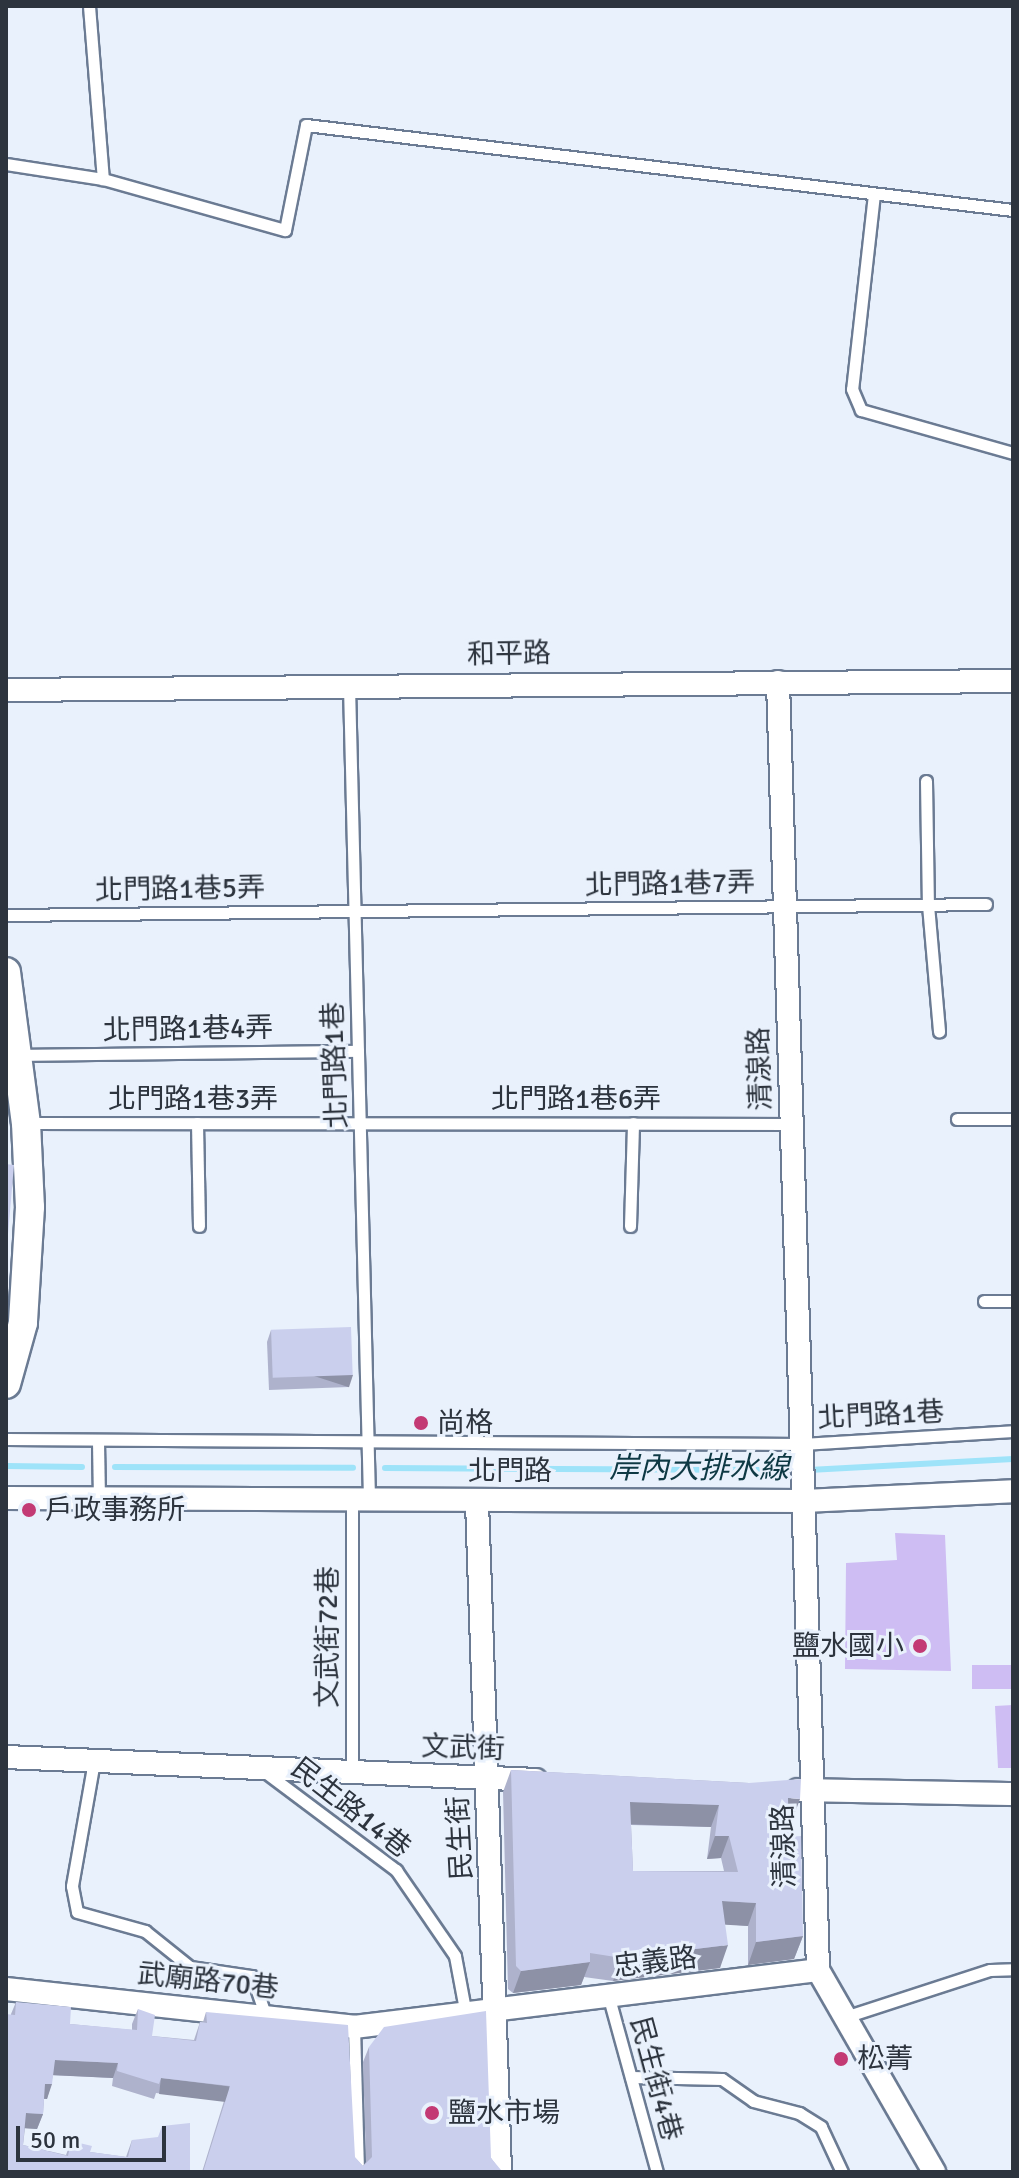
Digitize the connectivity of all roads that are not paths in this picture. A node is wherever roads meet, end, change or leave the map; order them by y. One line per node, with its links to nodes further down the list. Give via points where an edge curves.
1 (89, 6): 3 (lane)
2 (6, 164): 3 (lane)
3 (103, 179): 4 (lane, via 285,230 306,125)
4 (874, 194): 5 (lane); 6 (lane, via 852,389 861,410)
5 (1013, 210)
6 (1013, 453)
7 (1013, 681): 8 (street, 和平路)
8 (778, 682): 9 (street, 和平路); 14 (street, 清湶路)
9 (349, 686): 10 (street, 和平路); 15 (lane, 北門路1巷)
10 (6, 690)
11 (926, 781): 13 (lane)
12 (986, 904): 13 (lane, 北門路1巷7弄)
13 (928, 905): 14 (lane, 北門路1巷7弄); 18 (lane)
14 (785, 906): 15 (lane, 北門路1巷7弄); 27 (street, 清湶路)
15 (355, 912): 16 (lane, 北門路1巷5弄); 19 (lane, 北門路1巷)
16 (6, 915)
17 (6, 972): 20 (street)
18 (939, 1032)
19 (358, 1051): 20 (lane, 北門路1巷4弄); 25 (lane, 北門路1巷)
20 (18, 1055): 23 (street)
21 (957, 1119): 22 (lane)
22 (1013, 1119)
23 (26, 1123): 24 (lane, 北門路1巷3弄); 32 (street, via 30,1207 23,1323)
24 (197, 1123): 25 (lane, 北門路1巷3弄); 28 (lane)
25 (360, 1123): 26 (lane, 北門路1巷6弄); 36 (lane, 北門路1巷)
26 (633, 1123): 27 (lane, 北門路1巷6弄); 29 (lane)
27 (792, 1124): 37 (street, 清湶路)
28 (199, 1226)
29 (630, 1226)
30 (984, 1301): 31 (lane)
31 (1013, 1301)
32 (6, 1384)
33 (1013, 1431): 37 (lane, 北門路1巷)
34 (6, 1439): 35 (lane, 北門路1巷)
35 (98, 1442): 36 (lane, 北門路1巷); 41 (lane)
36 (369, 1442): 37 (lane, 北門路1巷); 42 (lane, 北門路1巷)
37 (803, 1449): 39 (street, 清湶路)
38 (1013, 1491): 39 (street, 北門路)
39 (804, 1494): 43 (street, 北門路); 51 (street, 清湶路)
40 (6, 1498): 41 (street, 北門路)
41 (99, 1500): 42 (street, 北門路)
42 (361, 1500): 43 (street, 北門路); 47 (lane, 文武街72巷)
43 (477, 1502): 48 (street, 民生街)
44 (6, 1757): 45 (street, 文武街)
45 (94, 1761): 46 (street, 文武街); 59 (lane, via 72,1886 77,1912 145,1931 190,1967 252,1976)
46 (262, 1769): 47 (street, 文武街); 58 (lane, 民生路14巷, via 396,1870 455,1956)
47 (352, 1773): 48 (street, 文武街)
48 (487, 1779): 49 (street, 文武街); 57 (street, 民生街)
49 (565, 1782)
50 (782, 1789): 51 (street)
51 (813, 1790): 52 (street); 54 (street, 清湶路)
52 (1013, 1794)
53 (1013, 1969): 60 (lane, via 990,1970)
54 (818, 1970): 56 (street, 忠義路); 60 (street, 清湶路)
55 (6, 1989): 59 (street, 武廟路70巷)
56 (609, 1998): 57 (street, 忠義路); 62 (lane, 民生街4巷)
57 (499, 2010): 58 (street, 武廟路70巷); 64 (street, 民生街)
58 (466, 2015): 61 (street, 武廟路70巷)
59 (266, 2017): 61 (street, 武廟路70巷)
60 (845, 2017): 67 (street, 清湶路)
61 (354, 2027): 63 (lane)
62 (631, 2077): 65 (lane, 民生街4巷); 66 (lane, via 722,2079 753,2101 799,2113 821,2127)
63 (358, 2172)
64 (500, 2172)
65 (657, 2172)
66 (842, 2172)
67 (934, 2172)

